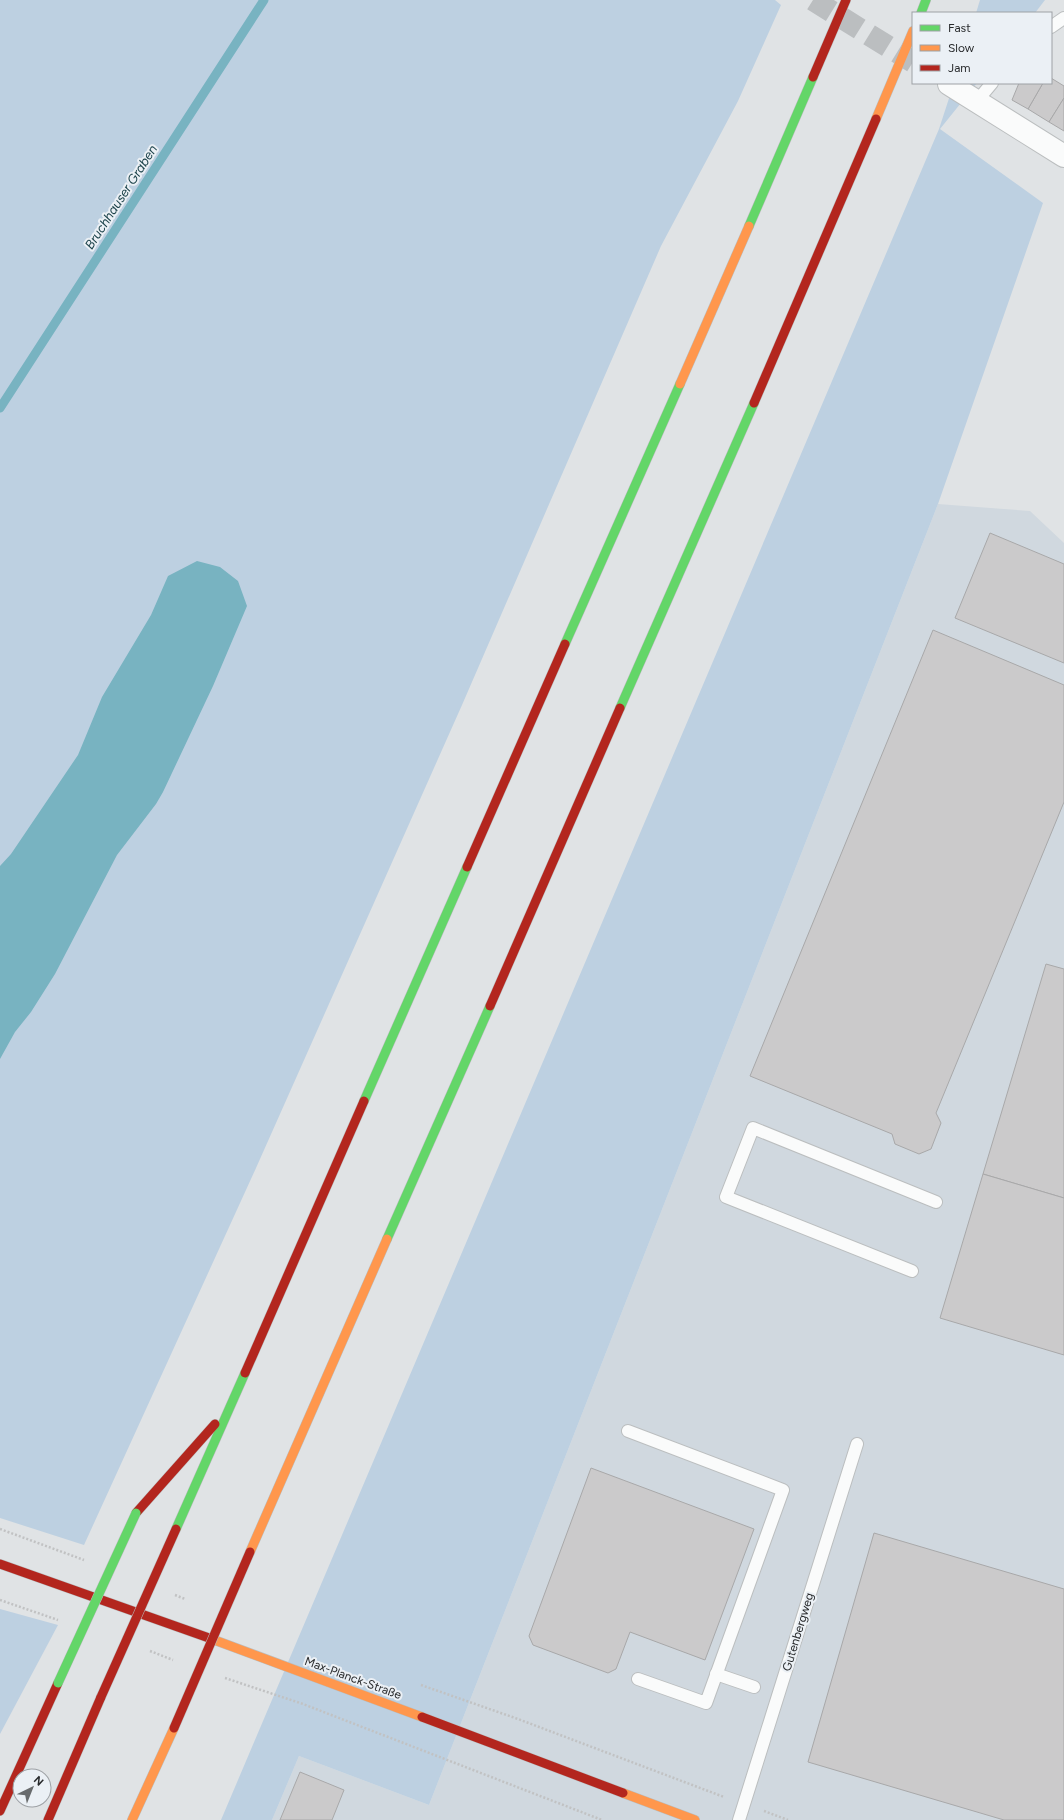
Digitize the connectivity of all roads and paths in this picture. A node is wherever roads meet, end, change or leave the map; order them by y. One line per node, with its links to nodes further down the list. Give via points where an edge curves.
1 (846, 0): 13 (main road, via 764,193)
2 (926, 0): 3 (main road)
3 (920, 12)
4 (1064, 18): 5 (lane)
5 (1052, 26)
6 (912, 33): 26 (main road, bridge, via 837,213)
7 (949, 84): 9 (street)
8 (991, 84): 9 (lane)
9 (977, 101): 10 (street)
10 (1064, 156)
11 (936, 1202): 12 (lane, via 753,1128 726,1197)
12 (912, 1271)
13 (229, 1409): 25 (main road, bridge, via 136,1513); 27 (main road, bridge)
14 (628, 1431): 21 (lane, via 783,1490)
15 (857, 1444): 30 (lane, Gutenbergweg)
16 (0, 1564): 29 (main road, Max-Planck-Straße, via 318,1677)
17 (0, 1600): 18 (path)
18 (59, 1620)
19 (148, 1651): 20 (path)
20 (177, 1661)
21 (716, 1674): 23 (lane, via 706,1703); 24 (lane)
22 (222, 1676): 28 (path, via 303,1704)
23 (638, 1680)
24 (754, 1687)
25 (0, 1811)
26 (134, 1818)
27 (48, 1820)
28 (602, 1820)
29 (695, 1820)
30 (739, 1820)

